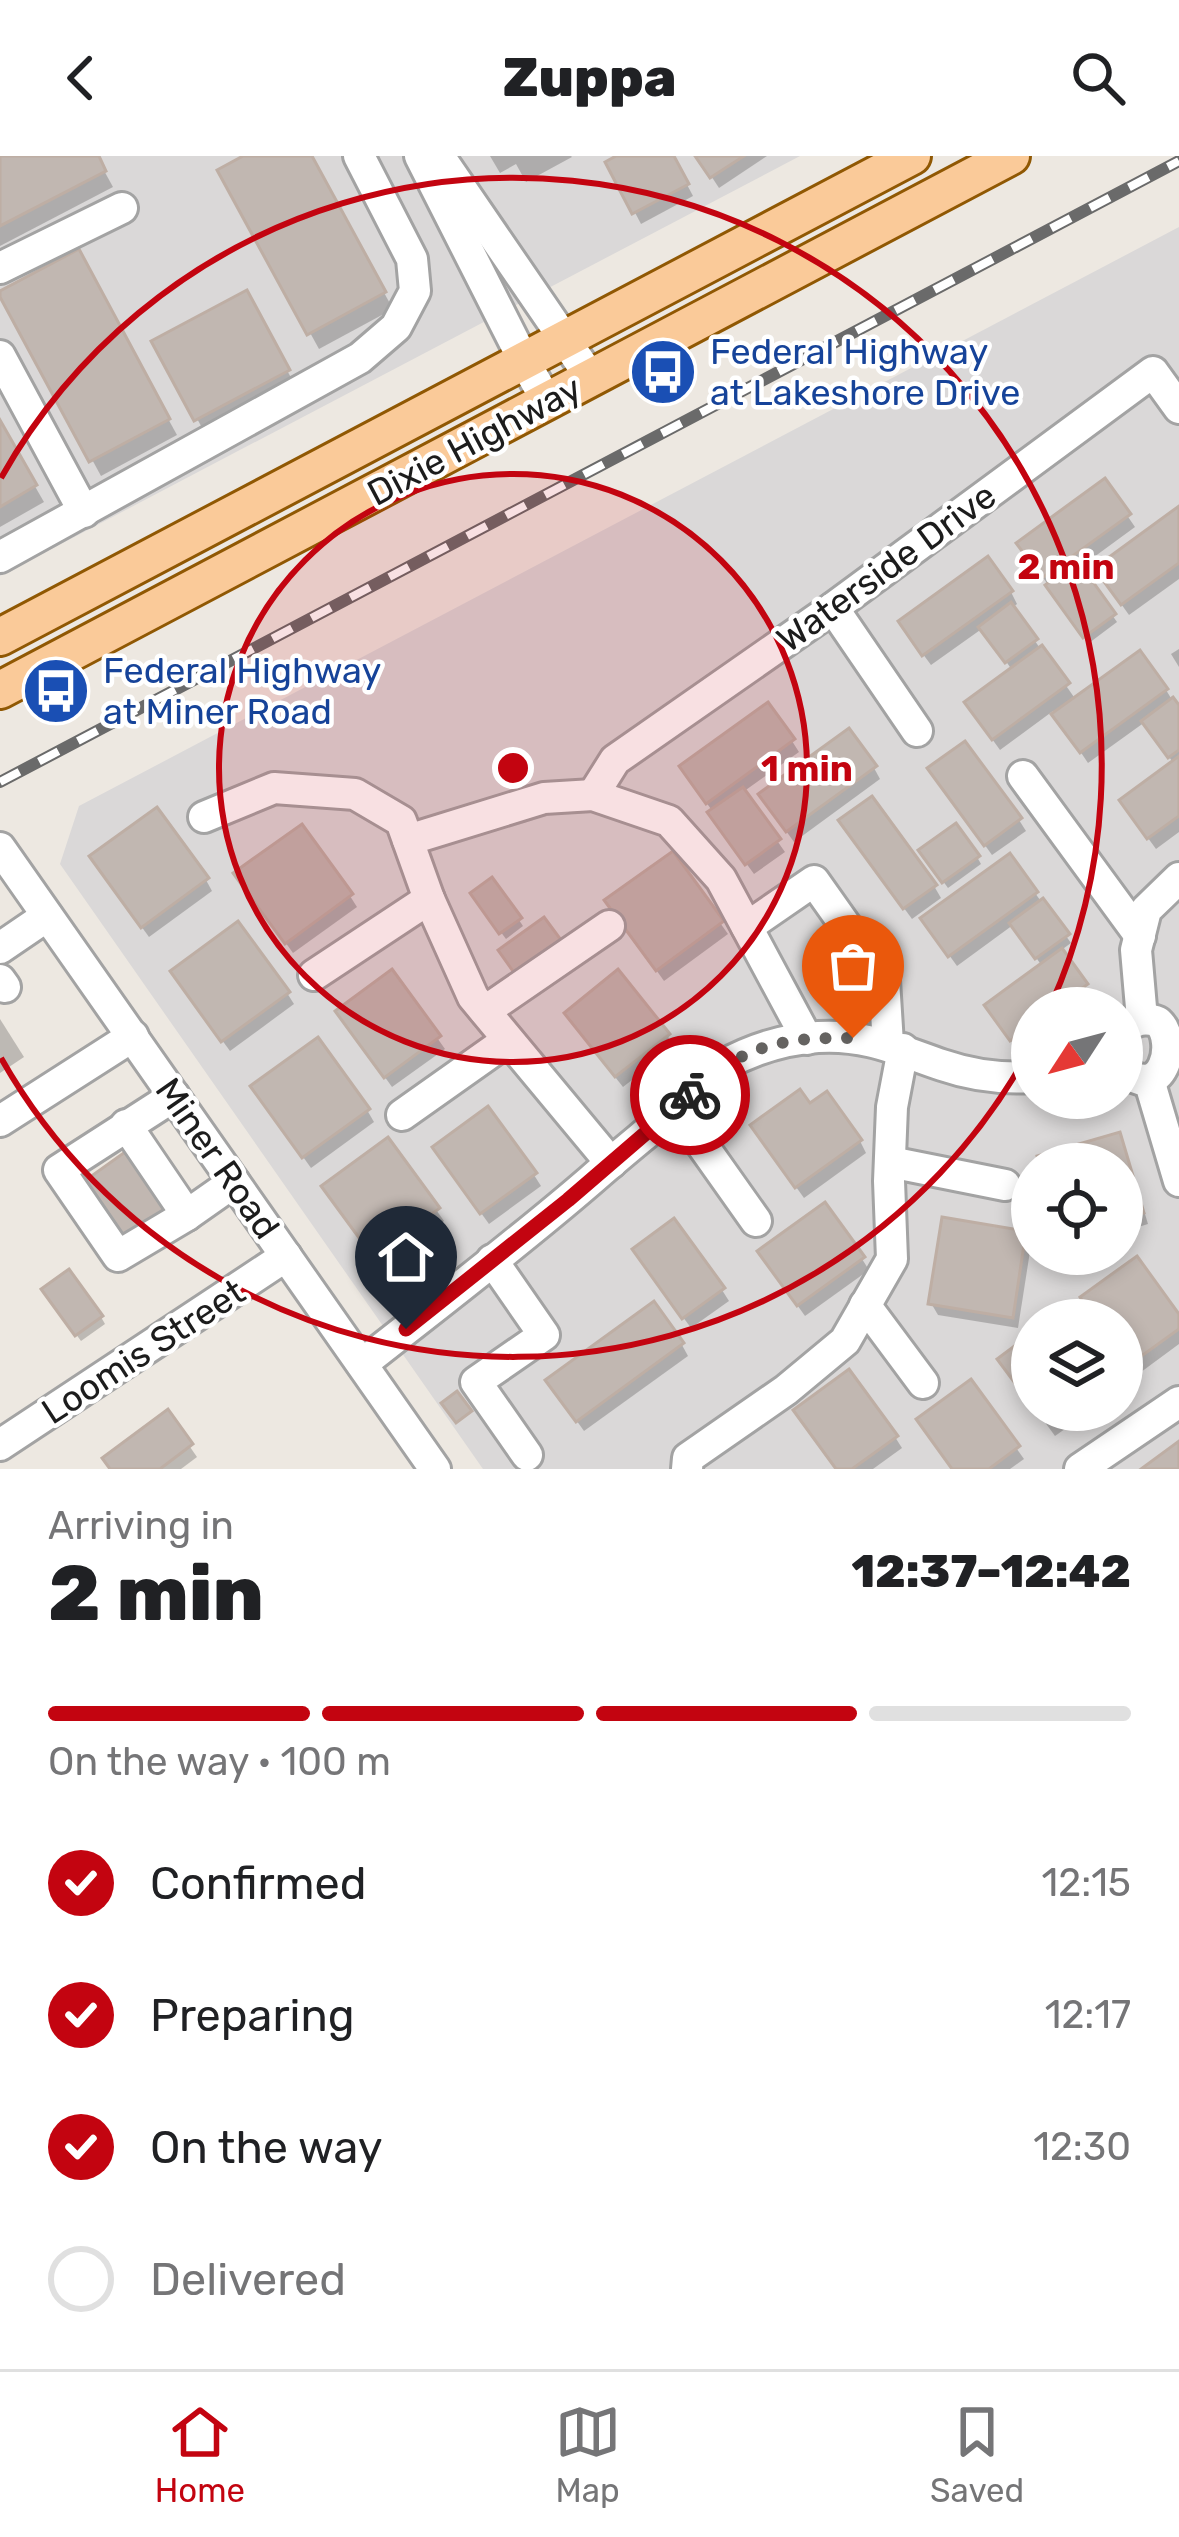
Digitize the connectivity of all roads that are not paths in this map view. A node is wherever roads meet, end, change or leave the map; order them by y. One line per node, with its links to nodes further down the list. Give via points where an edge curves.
1 (358, 156): 14 (street, via 412,259 416,291 396,327 360,358)
2 (420, 156): 10 (street)
3 (439, 156): 8 (street)
4 (912, 156): 8 (main road, Dixie Highway)
5 (1011, 156): 11 (main road, Dixie Highway)
6 (122, 208): 7 (street)
7 (0, 268)
8 (563, 340): 10 (main road, Dixie Highway); 11 (street)
9 (0, 356): 14 (street)
10 (524, 361): 12 (street); 17 (main road, Dixie Highway)
11 (591, 378): 12 (main road, Dixie Highway)
12 (547, 401): 18 (main road, Dixie Highway)
13 (1179, 408): 16 (street, Waterside Drive, via 1153,372)
14 (84, 512): 15 (street)
15 (0, 557)
16 (832, 608): 19 (street); 21 (street, Waterside Drive, via 615,760)
17 (0, 638)
18 (0, 690)
19 (917, 730)
20 (1023, 776): 30 (street)
21 (592, 795): 23 (street, via 544,798); 29 (street, via 669,821 722,879)
22 (204, 818): 23 (street, via 274,788 355,794 401,821)
23 (408, 839): 26 (street)
24 (0, 848): 27 (street, Miner Road)
25 (1179, 878): 30 (street, via 1146,910)
26 (429, 899): 32 (street); 34 (street)
27 (47, 916): 31 (street); 36 (street, Miner Road)
28 (609, 926): 34 (street)
29 (747, 927): 37 (street); 39 (street, via 814,880 884,980)
30 (1140, 936): 33 (street)
31 (0, 948)
32 (314, 976)
33 (1134, 987)
34 (485, 1011): 38 (street)
35 (1143, 1022): 40 (street, via 1165,1026)
36 (133, 1036): 44 (street, Miner Road); 47 (street)
37 (807, 1039): 39 (street); 45 (street, via 717,1069)
38 (508, 1040): 46 (street); 50 (street)
39 (895, 1047): 42 (street); 49 (street)
40 (1178, 1047): 41 (street, via 1160,1077)
41 (1143, 1075)
42 (1011, 1078)
43 (1143, 1093): 51 (street)
44 (174, 1096): 48 (street); 52 (street, Miner Road)
45 (676, 1108): 50 (street); 55 (street)
46 (402, 1115)
47 (0, 1121)
48 (126, 1125): 54 (street); 54 (street, via 59,1170 118,1256)
49 (890, 1162): 53 (street); 58 (street, via 892,1259)
50 (610, 1163): 57 (street)
51 (1179, 1180)
52 (234, 1182): 54 (street); 56 (street, Miner Road)
53 (1005, 1185)
54 (187, 1215)
55 (756, 1221)
56 (286, 1256): 59 (street, Miner Road); 62 (street, Loomis Street)
57 (492, 1260): 59 (street); 63 (street, via 544,1335 476,1382)
58 (865, 1305): 60 (street); 65 (street, via 845,1341 688,1458)
59 (362, 1364): 64 (street, Miner Road)
60 (923, 1384)
61 (1179, 1402): 66 (street)
62 (0, 1444)
63 (527, 1456)
64 (435, 1469)
65 (687, 1469)
66 (1081, 1469)

